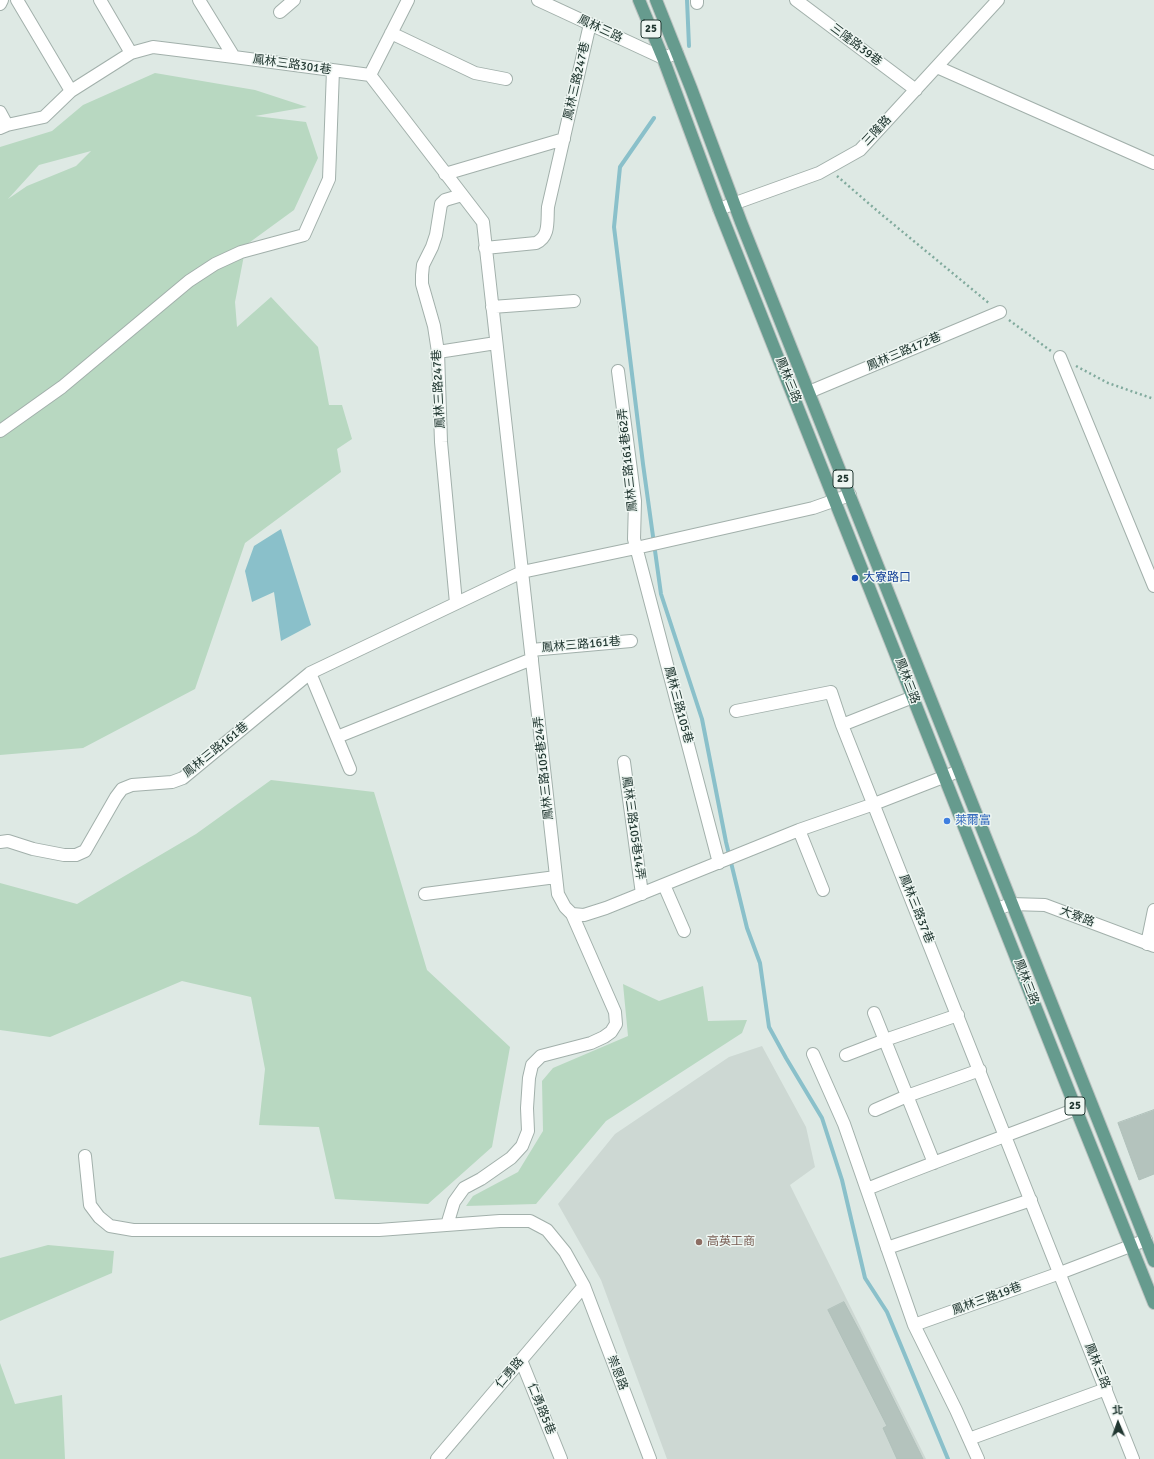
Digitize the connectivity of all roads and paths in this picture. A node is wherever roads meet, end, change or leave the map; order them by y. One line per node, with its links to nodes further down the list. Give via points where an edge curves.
1 (2, 0): 12 (street)
2 (16, 0): 25 (street)
3 (100, 0): 17 (street)
4 (199, 0): 18 (street)
5 (294, 0): 13 (street)
6 (408, 0): 15 (street)
7 (538, 0): 14 (street, 鳳林三路)
8 (639, 0): 19 (main road, 25)
9 (656, 0): 16 (main road, 25)
10 (796, 0): 24 (street, 三隆路39巷)
11 (998, 0): 20 (street, 三隆路)
12 (0, 4)
13 (280, 12)
14 (590, 24): 19 (street, 鳳林三路); 28 (street, 鳳林三路247巷)
15 (391, 34): 22 (street); 23 (street, via 475,73)
16 (677, 53): 19 (street); 33 (main road, 鳳林三路 / 25)
17 (131, 54): 18 (street, 鳳林三路301巷, via 152,47); 25 (street, 鳳林三路301巷)
18 (234, 57): 21 (street, 鳳林三路301巷)
19 (663, 58): 34 (main road, 鳳林三路 / 25)
20 (938, 67): 24 (street, 三隆路); 29 (street)
21 (333, 70): 22 (street, 鳳林三路301巷); 45 (street, via 328,179 304,235 240,252 215,264 189,281 62,387)
22 (370, 75): 31 (street)
23 (506, 79)
24 (916, 90): 30 (street, 三隆路, via 860,150)
25 (71, 91): 27 (street, 鳳林三路301巷, via 44,117)
26 (0, 112): 27 (street, 鳳林三路301巷)
27 (4, 126)
28 (564, 139): 31 (street); 35 (street, 鳳林三路247巷, via 548,207 546,234 542,241)
29 (1154, 163)
30 (828, 168): 33 (street, 三隆路); 38 (path)
31 (445, 174): 32 (street)
32 (462, 195): 35 (street, via 483,222); 40 (street, 鳳林三路247巷, via 445,200 441,204 436,235 423,265 422,284 434,326)
33 (734, 203): 34 (street, 三隆路); 43 (main road, 鳳林三路 / 25)
34 (720, 208): 47 (main road, 鳳林三路 / 25)
35 (485, 248): 37 (street)
36 (574, 301): 37 (street)
37 (492, 307): 39 (street)
38 (1000, 312): 41 (path); 43 (street, 鳳林三路172巷)
39 (496, 343): 40 (street); 49 (street)
40 (438, 352): 51 (street, 鳳林三路247巷, via 441,442)
41 (1060, 357): 44 (path, via 1108,383); 50 (street)
42 (618, 371): 48 (street, 鳳林三路161巷62弄, via 635,501 634,539)
43 (808, 392): 46 (main road, 鳳林三路 / 25)
44 (1154, 400)
45 (0, 431)
46 (850, 495): 47 (street); 61 (main road, 鳳林三路 / 25)
47 (835, 500): 48 (street, via 813,508); 55 (main road, 鳳林三路 / 25)
48 (639, 548): 49 (street); 66 (street, 鳳林三路105巷)
49 (522, 572): 51 (street, 鳳林三路161巷); 53 (street, 鳳林三路161巷)
50 (1154, 586)
51 (456, 603): 54 (street, 鳳林三路161巷)
52 (631, 641): 53 (street, 鳳林三路161巷)
53 (531, 654): 58 (street, 鳳林三路161巷); 67 (street, 鳳林三路105巷24弄)
54 (310, 672): 58 (street); 65 (street, 鳳林三路161巷, via 183,778 172,782 132,785 122,789 85,851 76,855 64,855 8,841)
55 (913, 697): 57 (street); 62 (main road, 鳳林三路 / 25)
56 (736, 711): 57 (street, via 831,692)
57 (842, 725): 63 (street)
58 (337, 737): 60 (street)
59 (624, 762): 71 (street, 鳳林三路105巷14弄)
60 (350, 769)
61 (959, 771): 62 (street); 72 (main road, 鳳林三路 / 25)
62 (945, 777): 63 (street); 73 (main road, 鳳林三路 / 25)
63 (874, 804): 64 (street); 79 (street, 鳳林三路37巷)
64 (799, 830): 66 (street); 69 (street)
65 (0, 842)
66 (721, 862): 68 (street)
67 (556, 877): 70 (street); 75 (street, 鳳林三路105巷24弄, via 558,894)
68 (664, 885): 71 (street); 76 (street)
69 (824, 890)
70 (425, 894)
71 (642, 894): 75 (street, via 584,915)
72 (1011, 904): 73 (street, 大寮路); 77 (street, 大寮路, via 1045,905); 93 (main road, 鳳林三路 / 25)
73 (997, 909): 85 (main road, 鳳林三路 / 25)
74 (1154, 910): 77 (street)
75 (572, 914): 92 (street, 鳳林三路105巷24弄, via 615,1012 616,1024 604,1037 541,1056 532,1065 527,1108 528,1131 522,1146 511,1158 464,1188 454,1202)
76 (684, 931)
77 (1151, 945)
78 (874, 1013): 80 (street)
79 (958, 1015): 80 (street); 83 (street, 鳳林三路37巷)
80 (885, 1040): 82 (street); 84 (street)
81 (813, 1054): 90 (street, via 844,1124)
82 (846, 1055)
83 (980, 1070): 84 (street); 87 (street, 鳳林三路37巷)
84 (907, 1096): 86 (street); 89 (street)
85 (1076, 1109): 87 (street); 94 (main road, 鳳林三路 / 25)
86 (875, 1110)
87 (1006, 1137): 89 (street); 91 (street)
88 (85, 1156): 92 (street, 崇恩路, via 90,1205 98,1217 110,1226 133,1230 379,1230)
89 (934, 1162): 90 (street)
90 (867, 1189): 95 (street)
91 (1031, 1200): 95 (street); 97 (street)
92 (447, 1225): 98 (street, 崇恩路, via 530,1221 547,1230 565,1252)
93 (1146, 1240): 94 (street, 鳳林三路19巷); 96 (main road, 鳳林三路 / 25)
94 (1131, 1246): 97 (street, 鳳林三路19巷); 99 (main road, 鳳林三路 / 25)
95 (887, 1248): 100 (street)
96 (1154, 1261)
97 (1060, 1273): 100 (street, 鳳林三路19巷); 102 (street, 鳳林三路)
98 (584, 1286): 101 (street, 仁勇路); 107 (street, 崇恩路)
99 (1154, 1303)
100 (914, 1325): 103 (street)
101 (521, 1360): 105 (street, 仁勇路); 106 (street, 仁勇路5巷)
102 (1106, 1389): 103 (street); 104 (street, 鳳林三路)
103 (968, 1439): 108 (street)
104 (1131, 1458)
105 (437, 1459)
106 (561, 1459)
107 (650, 1459)
108 (978, 1459)

